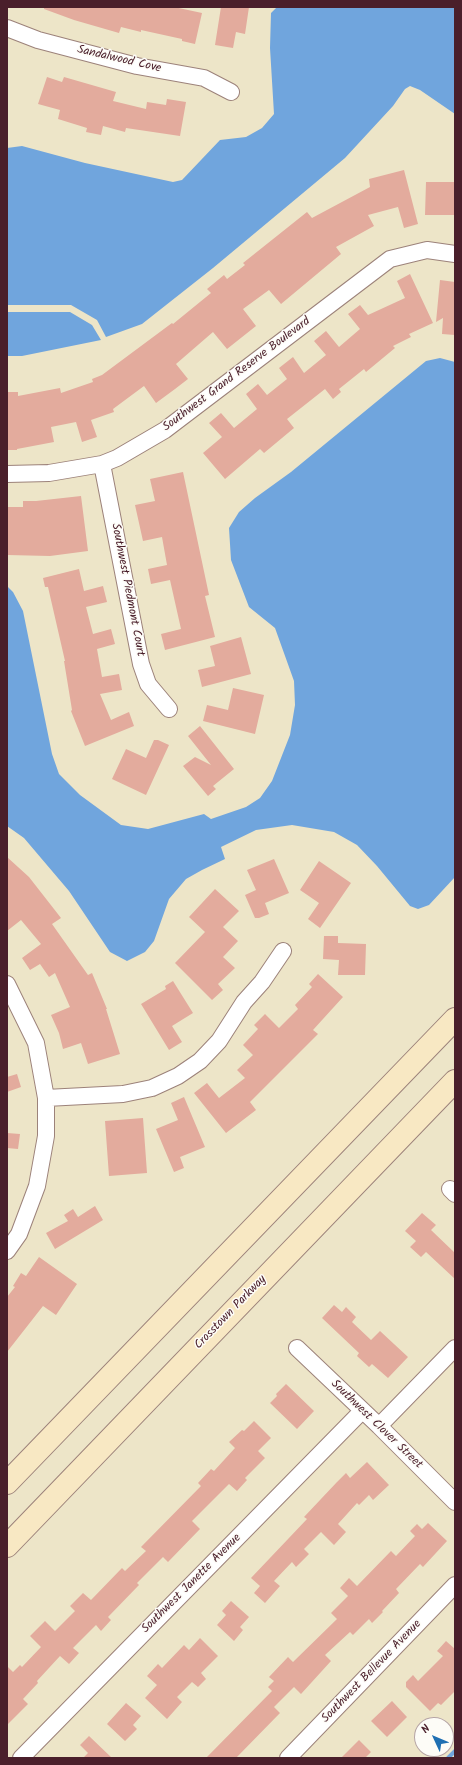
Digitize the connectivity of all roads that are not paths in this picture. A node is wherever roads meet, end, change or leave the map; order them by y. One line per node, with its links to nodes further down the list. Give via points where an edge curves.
1 (7, 28): 2 (street, Sandalwood Cove, via 38,40 137,66 204,78)
2 (231, 92)
3 (455, 254): 4 (street, Southwest Grand Reserve Boulevard, via 427,250 390,259 165,430)
4 (102, 464): 5 (street, Southwest Grand Reserve Boulevard, via 49,473); 6 (street, Southwest Piedmont Court, via 141,664 148,684)
5 (7, 474)
6 (169, 709)
7 (283, 951): 11 (street, via 262,982 244,1002 219,1041 200,1061 178,1076 152,1088 123,1094)
8 (7, 984): 11 (street, via 36,1043)
9 (455, 1019): 17 (main road)
10 (455, 1081): 19 (main road, Crosstown Parkway)
11 (46, 1098): 12 (street, via 46,1136 37,1186 19,1234)
12 (7, 1251)
13 (297, 1348): 15 (street, Southwest Clover Street)
14 (455, 1348): 16 (street)
15 (362, 1411): 16 (street, Southwest Clover Street); 21 (street, Southwest Janette Avenue)
16 (379, 1426): 18 (street, Southwest Clover Street)
17 (7, 1483)
18 (455, 1502)
19 (7, 1546)
20 (455, 1586): 22 (street, Southwest Bellevue Avenue)
21 (21, 1758)
22 (288, 1758)

